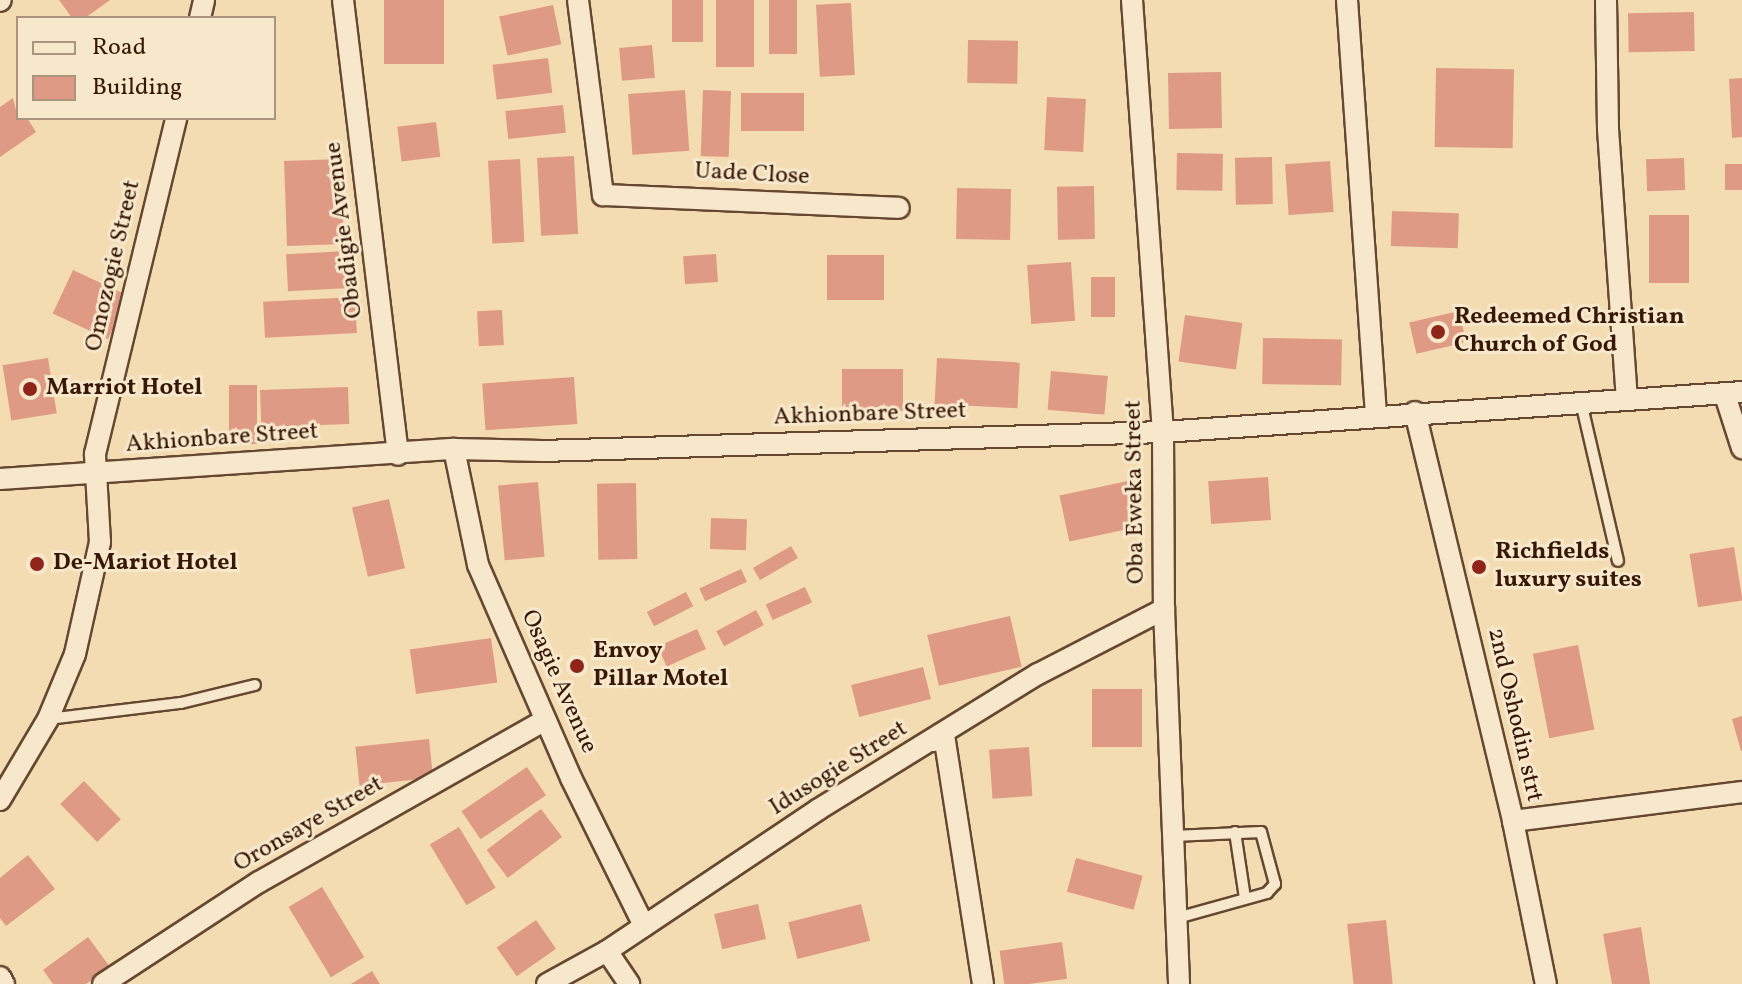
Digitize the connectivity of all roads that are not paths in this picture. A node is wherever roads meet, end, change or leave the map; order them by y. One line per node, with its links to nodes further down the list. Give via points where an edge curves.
1 (343, 0): 16 (street, Obadigie Avenue)
2 (578, 0): 7 (street, Uade Close, via 603,195)
3 (1132, 0): 13 (street, Oba Eweka Street)
4 (1347, 0): 12 (street)
5 (1606, 0): 9 (street, via 1608,129)
6 (176, 120): 17 (street, Omozogie Street, via 95,454)
7 (899, 208)
8 (1734, 394): 9 (street, Akhionbare Street); 14 (street)
9 (1627, 398): 10 (street, Akhionbare Street)
10 (1581, 402): 11 (street, Akhionbare Street); 19 (lane)
11 (1415, 412): 12 (street, Akhionbare Street); 27 (street, 2nd Oshodin strt)
12 (1376, 414): 13 (street, Akhionbare Street)
13 (1163, 432): 15 (street, Akhionbare Street, via 542,451); 20 (street, Oba Eweka Street)
14 (1742, 448)
15 (454, 449): 16 (street, Akhionbare Street); 23 (street, Osagie Avenue, via 478,565)
16 (398, 455): 17 (street, Akhionbare Street)
17 (95, 473): 18 (street, Akhionbare Street); 22 (street, Omozogie Street, via 100,542 75,654)
18 (0, 479)
19 (1618, 561)
20 (1164, 609): 24 (street, Idusogie Street, via 1038,674); 29 (street, Oba Eweka Street)
21 (255, 685): 22 (lane, via 181,703)
22 (48, 719): 26 (street, Omozogie Street)
23 (545, 720): 32 (street, Osagie Avenue); 36 (street, Oronsaye Street, via 259,882)
24 (930, 743): 32 (street, Idusogie Street, via 819,809); 39 (street, via 944,735)
25 (1742, 792): 27 (street)
26 (0, 800)
27 (1513, 821): 41 (street, 2nd Oshodin strt)
28 (1235, 832): 29 (lane); 30 (lane); 30 (lane, via 1256,830 1264,836 1275,884 1267,893)
29 (1174, 836): 31 (street, Oba Eweka Street)
30 (1245, 898): 31 (lane)
31 (1177, 918): 40 (street, Oba Eweka Street)
32 (644, 926): 33 (street, Idusogie Street)
33 (607, 951): 37 (street, Idusogie Street); 38 (street)
34 (0, 977): 35 (street)
35 (4, 984)
36 (103, 984)
37 (547, 984)
38 (629, 984)
39 (983, 984)
40 (1179, 984)
41 (1546, 984)

